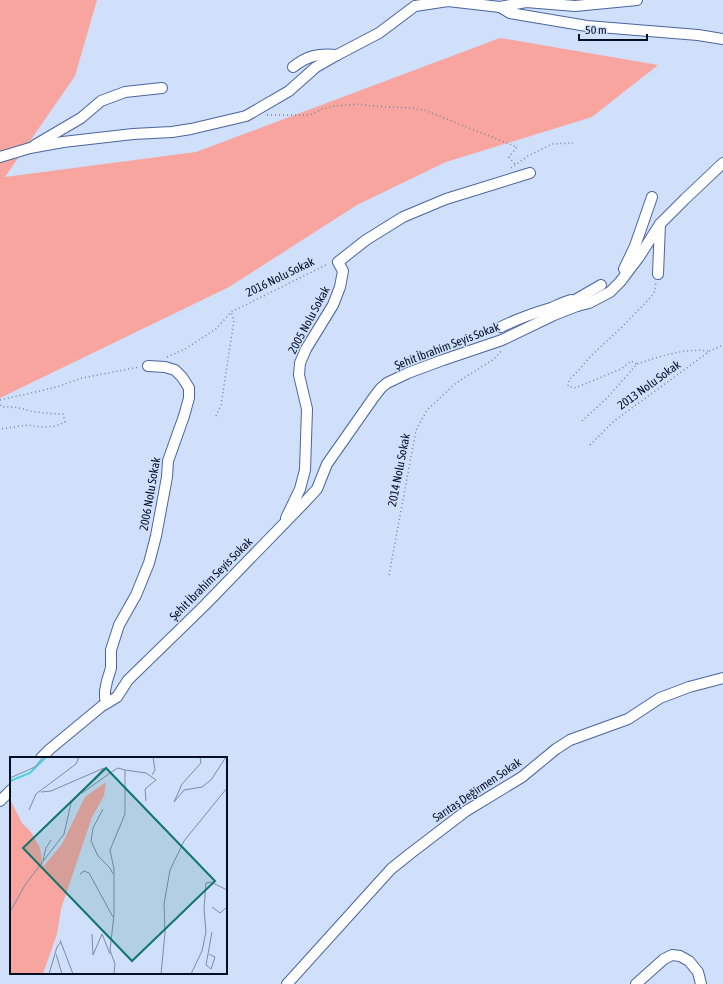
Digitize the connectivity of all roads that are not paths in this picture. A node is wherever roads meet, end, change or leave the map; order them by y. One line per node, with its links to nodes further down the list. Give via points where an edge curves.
1 (637, 0): 2 (street, via 575,6 526,2)
2 (500, 7): 3 (street, via 510,13 587,26); 4 (street, via 448,1 415,6 379,33)
3 (723, 39)
4 (336, 55): 5 (street, via 314,55); 7 (street, via 316,67 289,91 246,116 172,132 133,134)
5 (293, 67)
6 (162, 88): 7 (street, via 125,92 101,101 81,118)
7 (30, 148): 8 (street)
8 (0, 157)
9 (723, 163): 12 (street, Şehit İbrahim Seyis Sokak)
10 (530, 173): 19 (street, 2005 Nolu Sokak, via 446,199 402,217 338,262 343,271 334,305 300,363 299,374 307,409 306,470 300,489)
11 (652, 197): 14 (street)
12 (660, 224): 13 (street); 14 (street, Şehit İbrahim Seyis Sokak)
13 (658, 274)
14 (620, 282): 16 (street, Şehit İbrahim Seyis Sokak, via 610,292)
15 (601, 285): 16 (street, via 575,300)
16 (577, 306): 17 (street, via 572,300 568,301); 19 (street, Şehit İbrahim Seyis Sokak, via 502,340 387,383 374,397 327,464 317,489)
17 (501, 327)
18 (148, 366): 21 (street, 2006 Nolu Sokak, via 175,370 189,388 189,398 168,461 149,563 136,595 119,625 111,650 112,668 105,691)
19 (281, 527): 21 (street, Şehit İbrahim Seyis Sokak, via 206,605 128,680 117,697)
20 (723, 678): 25 (street, Sarıtaş Değirmen Sokak, via 660,698 628,719 570,740 522,777 466,811 391,869)
21 (107, 703): 22 (street, Şehit İbrahim Seyis Sokak)
22 (43, 757)
23 (10, 791): 24 (street)
24 (0, 801)
25 (287, 984)
26 (636, 984): 27 (street, via 672,955 689,961 698,972)
27 (700, 984)

